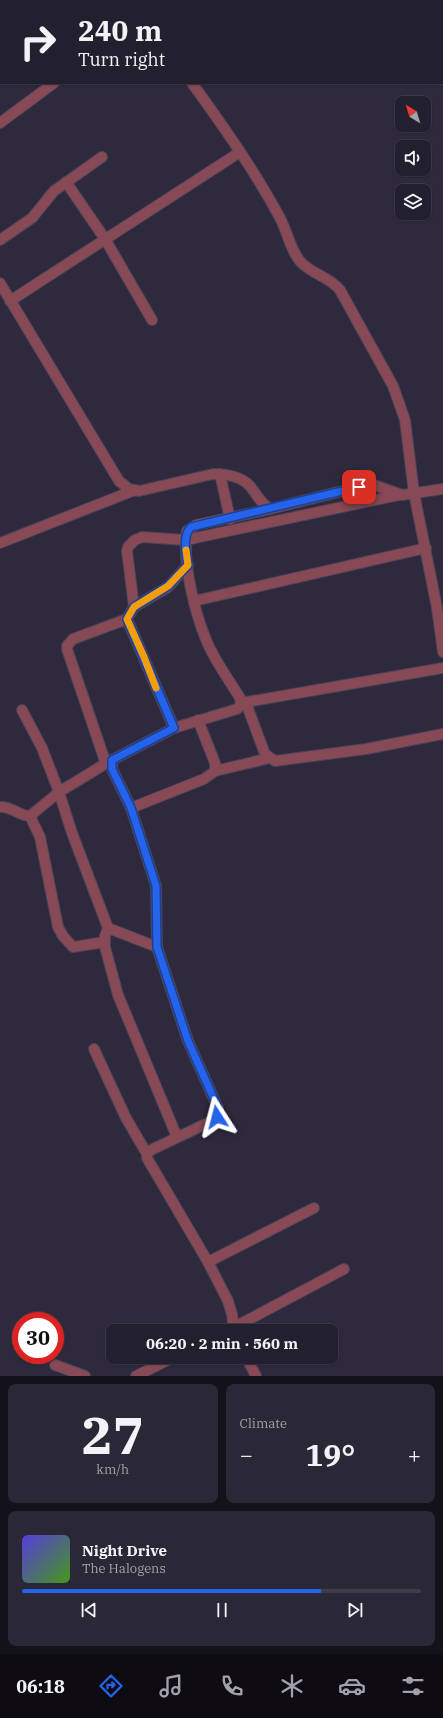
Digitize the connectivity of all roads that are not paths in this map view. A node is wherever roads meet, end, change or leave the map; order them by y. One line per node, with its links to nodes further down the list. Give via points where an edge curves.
1 (53, 84): 3 (street)
2 (193, 84): 4 (street)
3 (0, 123)
4 (240, 152): 7 (street); 15 (street, via 280,218 299,259 340,290 393,386 405,420)
5 (102, 157): 6 (street)
6 (66, 182): 7 (street); 8 (street, via 54,191 32,218)
7 (105, 239): 10 (street); 11 (street)
8 (0, 240)
9 (0, 283): 10 (street)
10 (10, 300): 14 (street, via 119,481 129,489)
11 (152, 320)
12 (220, 474): 14 (street); 17 (street, via 242,480); 18 (street)
13 (443, 488): 15 (street)
14 (135, 490): 20 (street)
15 (414, 493): 16 (street); 21 (street)
16 (399, 495): 17 (street, via 374,485 366,485); 19 (street)
17 (270, 510): 18 (street)
18 (230, 519): 19 (street, via 191,527 187,531)
19 (186, 540): 22 (street); 24 (street, via 142,537 128,548)
20 (0, 543)
21 (426, 548): 23 (street); 25 (street)
22 (188, 565): 23 (street); 24 (street, via 168,586)
23 (194, 601): 29 (street, via 207,643)
24 (134, 607): 26 (street)
25 (440, 608): 27 (street)
26 (127, 619): 32 (street); 35 (street, via 72,639 67,646)
27 (443, 652)
28 (443, 668): 29 (street)
29 (244, 703): 31 (street, via 237,709); 34 (street, via 265,754)
30 (22, 710): 37 (street, via 42,748)
31 (198, 720): 32 (street); 36 (street, via 215,762)
32 (174, 728): 35 (street)
33 (443, 734): 34 (street, via 366,749 282,761)
34 (270, 758): 36 (street)
35 (109, 762): 37 (street); 39 (street)
36 (215, 771): 39 (street, via 204,779)
37 (59, 792): 40 (street); 41 (street)
38 (0, 807): 40 (street)
39 (131, 808): 43 (street, via 156,886)
40 (30, 816): 42 (street, via 40,837 58,928 72,947)
41 (108, 928): 42 (street); 43 (street)
42 (105, 942): 45 (street, via 118,995)
43 (157, 947): 45 (street, via 188,1041 218,1108 214,1120)
44 (94, 1049): 46 (street, via 126,1118)
45 (178, 1137): 46 (street, via 151,1150)
46 (148, 1154): 48 (street, via 148,1160)
47 (314, 1208): 48 (street)
48 (208, 1262): 50 (street, via 228,1301)
49 (344, 1269): 51 (street)
50 (232, 1324)
51 (243, 1324)
52 (160, 1364): 56 (street)
53 (250, 1364): 57 (street)
54 (55, 1365): 55 (street)
55 (85, 1376)
56 (136, 1376)
57 (256, 1376)

